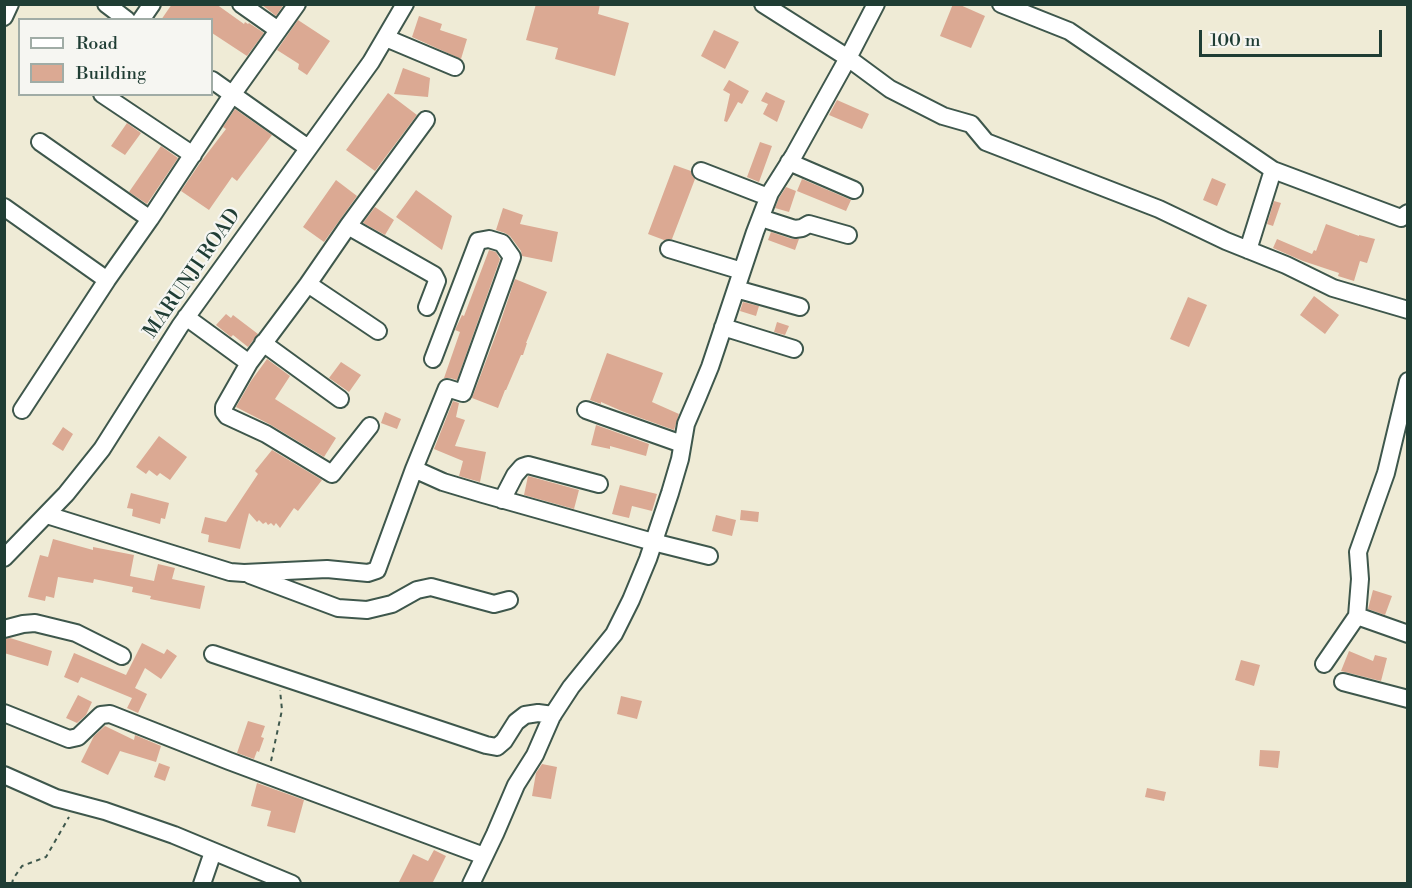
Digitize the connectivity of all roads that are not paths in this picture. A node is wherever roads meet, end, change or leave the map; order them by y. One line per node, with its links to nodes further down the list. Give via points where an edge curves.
1 (10, 4): 10 (street)
2 (106, 4): 11 (street)
3 (152, 4): 12 (street)
4 (241, 4): 13 (street)
5 (297, 4): 13 (street)
6 (405, 4): 14 (street, MARUNJI ROAD)
7 (764, 4): 15 (street)
8 (876, 4): 15 (street)
9 (1001, 4): 25 (street, via 1069,31)
10 (4, 17)
11 (124, 18)
12 (142, 18)
13 (279, 30): 18 (street)
14 (386, 38): 16 (street); 22 (street, MARUNJI ROAD)
15 (848, 58): 24 (street); 36 (street, via 890,89 943,116 971,124 986,142 1159,209)
16 (455, 67)
17 (213, 81): 18 (street)
18 (232, 95): 22 (street); 23 (street)
19 (105, 96): 23 (street)
20 (426, 120): 33 (street)
21 (40, 142): 32 (street)
22 (308, 148): 44 (street, MARUNJI ROAD)
23 (193, 155): 32 (street)
24 (789, 162): 27 (street); 28 (street)
25 (1273, 170): 30 (street, via 1401,218); 36 (street)
26 (701, 171): 28 (street)
27 (854, 190)
28 (768, 197): 31 (street)
29 (4, 207): 38 (street)
30 (1407, 213)
31 (760, 218): 34 (street, via 795,228 809,224); 37 (street)
32 (150, 219): 38 (street)
33 (348, 226): 39 (street); 41 (street, via 434,274 437,282)
34 (848, 235)
35 (669, 249): 37 (street)
36 (1248, 250): 43 (street, via 1333,288)
37 (742, 271): 40 (street)
38 (107, 280): 53 (street)
39 (308, 284): 46 (street); 47 (street)
40 (736, 289): 42 (street); 45 (street)
41 (427, 307)
42 (800, 307)
43 (1407, 310)
44 (186, 317): 50 (street); 60 (street, MARUNJI ROAD, via 102,449)
45 (723, 327): 48 (street); 56 (street)
46 (378, 331)
47 (263, 343): 50 (street); 52 (street)
48 (794, 349)
49 (433, 358): 57 (street, via 478,241 502,243 512,257 463,393 447,388)
50 (249, 363): 55 (street, via 224,412 332,474)
51 (1407, 381): 66 (street, via 1386,473 1358,552)
52 (340, 399)
53 (22, 410)
54 (586, 410): 56 (street)
55 (370, 426)
56 (682, 444): 61 (street)
57 (414, 468): 59 (street, via 442,482); 64 (street, via 376,570)
58 (599, 484): 59 (street, via 528,465 515,475)
59 (502, 500): 61 (street)
60 (47, 515): 63 (street, MARUNJI ROAD); 64 (street)
61 (654, 542): 62 (street); 75 (street, via 614,634)
62 (709, 556)
63 (4, 558)
64 (244, 573): 65 (street, via 338,608 367,610 392,604 431,586 494,604)
65 (508, 600)
66 (1357, 616): 68 (street); 71 (street)
67 (4, 629): 70 (street, via 35,623 76,633)
68 (1407, 634)
69 (213, 654): 75 (street, via 497,747 525,715)
70 (122, 656)
71 (1324, 664)
72 (1342, 682): 73 (street)
73 (1407, 699)
74 (4, 713): 78 (street, via 69,739 78,737 101,715 110,714)
75 (553, 715): 78 (street)
76 (4, 775): 77 (street, via 56,798 174,835)
77 (213, 852): 79 (street); 80 (street)
78 (484, 856): 81 (street)
79 (202, 884)
80 (292, 884)
81 (471, 884)

